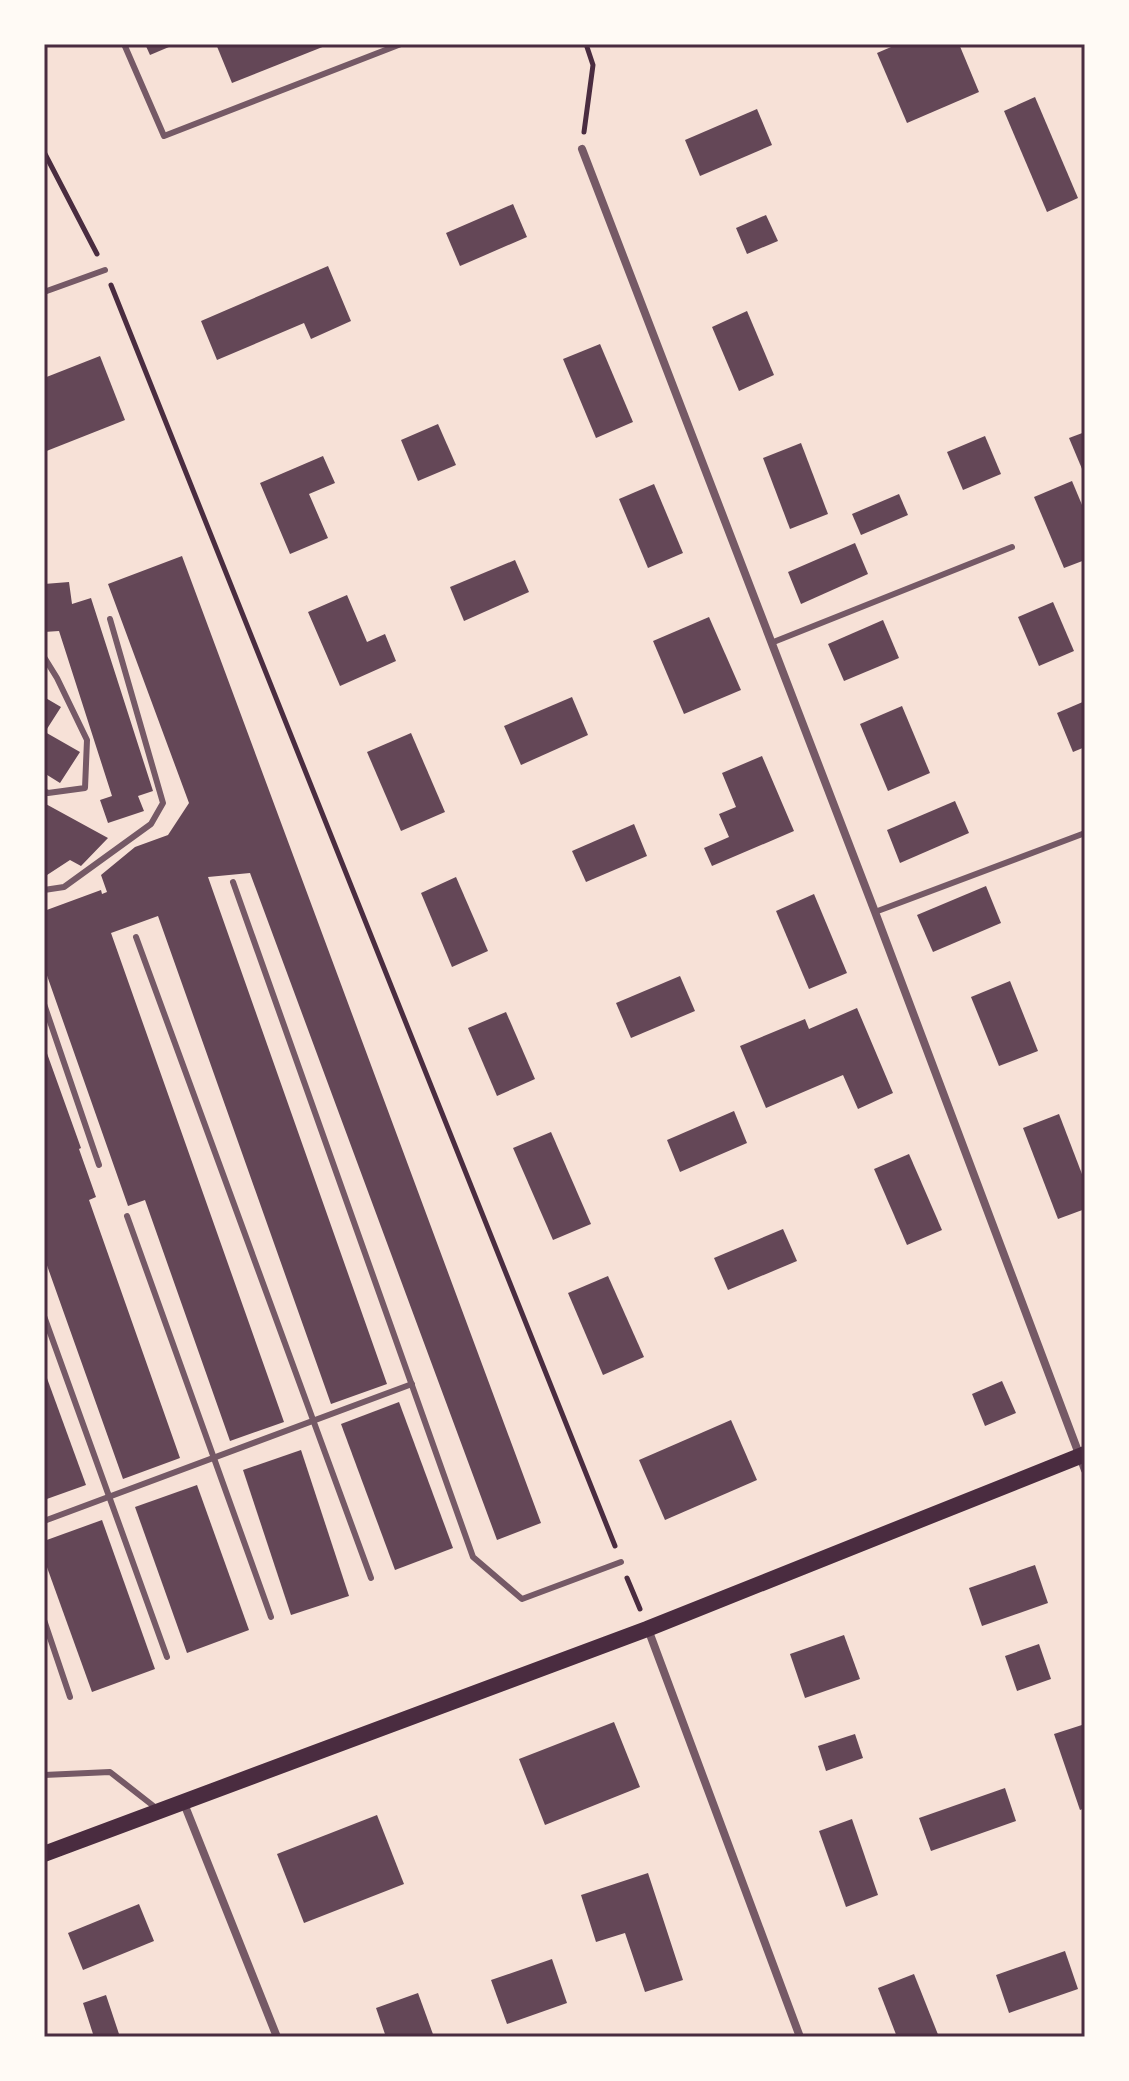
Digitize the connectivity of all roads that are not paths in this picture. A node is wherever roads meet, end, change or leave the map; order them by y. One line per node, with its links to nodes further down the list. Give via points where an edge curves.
1 (124, 44): 2 (lane, via 164,136)
2 (401, 44)
3 (582, 149): 8 (street)
4 (105, 270): 5 (lane)
5 (44, 292)
6 (1012, 547): 8 (lane)
7 (110, 619): 13 (lane, via 163,803 139,833 64,887)
8 (771, 643): 14 (street)
9 (44, 657): 10 (lane, via 87,740 85,788)
10 (44, 791)
11 (1085, 833): 14 (lane)
12 (233, 882): 20 (lane)
13 (44, 890)
14 (875, 912): 23 (street)
15 (136, 937): 21 (lane)
16 (44, 1004): 17 (lane)
17 (99, 1165)
18 (127, 1216): 22 (lane)
19 (44, 1316): 24 (lane)
20 (412, 1384): 21 (lane); 26 (lane, via 473,1557 501,1582 522,1599)
21 (313, 1421): 22 (lane); 27 (lane)
22 (214, 1458): 24 (lane); 28 (lane)
23 (1083, 1460): 30 (main road)
24 (109, 1497): 25 (lane); 31 (lane)
25 (44, 1521)
26 (621, 1562)
27 (371, 1578)
28 (271, 1617)
29 (44, 1620): 32 (lane)
30 (647, 1629): 34 (main road); 38 (street)
31 (167, 1657)
32 (70, 1697)
33 (44, 1775): 35 (lane, via 110,1772)
34 (183, 1801): 35 (main road); 37 (street)
35 (159, 1810): 36 (main road)
36 (44, 1854)
37 (277, 2037)
38 (800, 2037)

